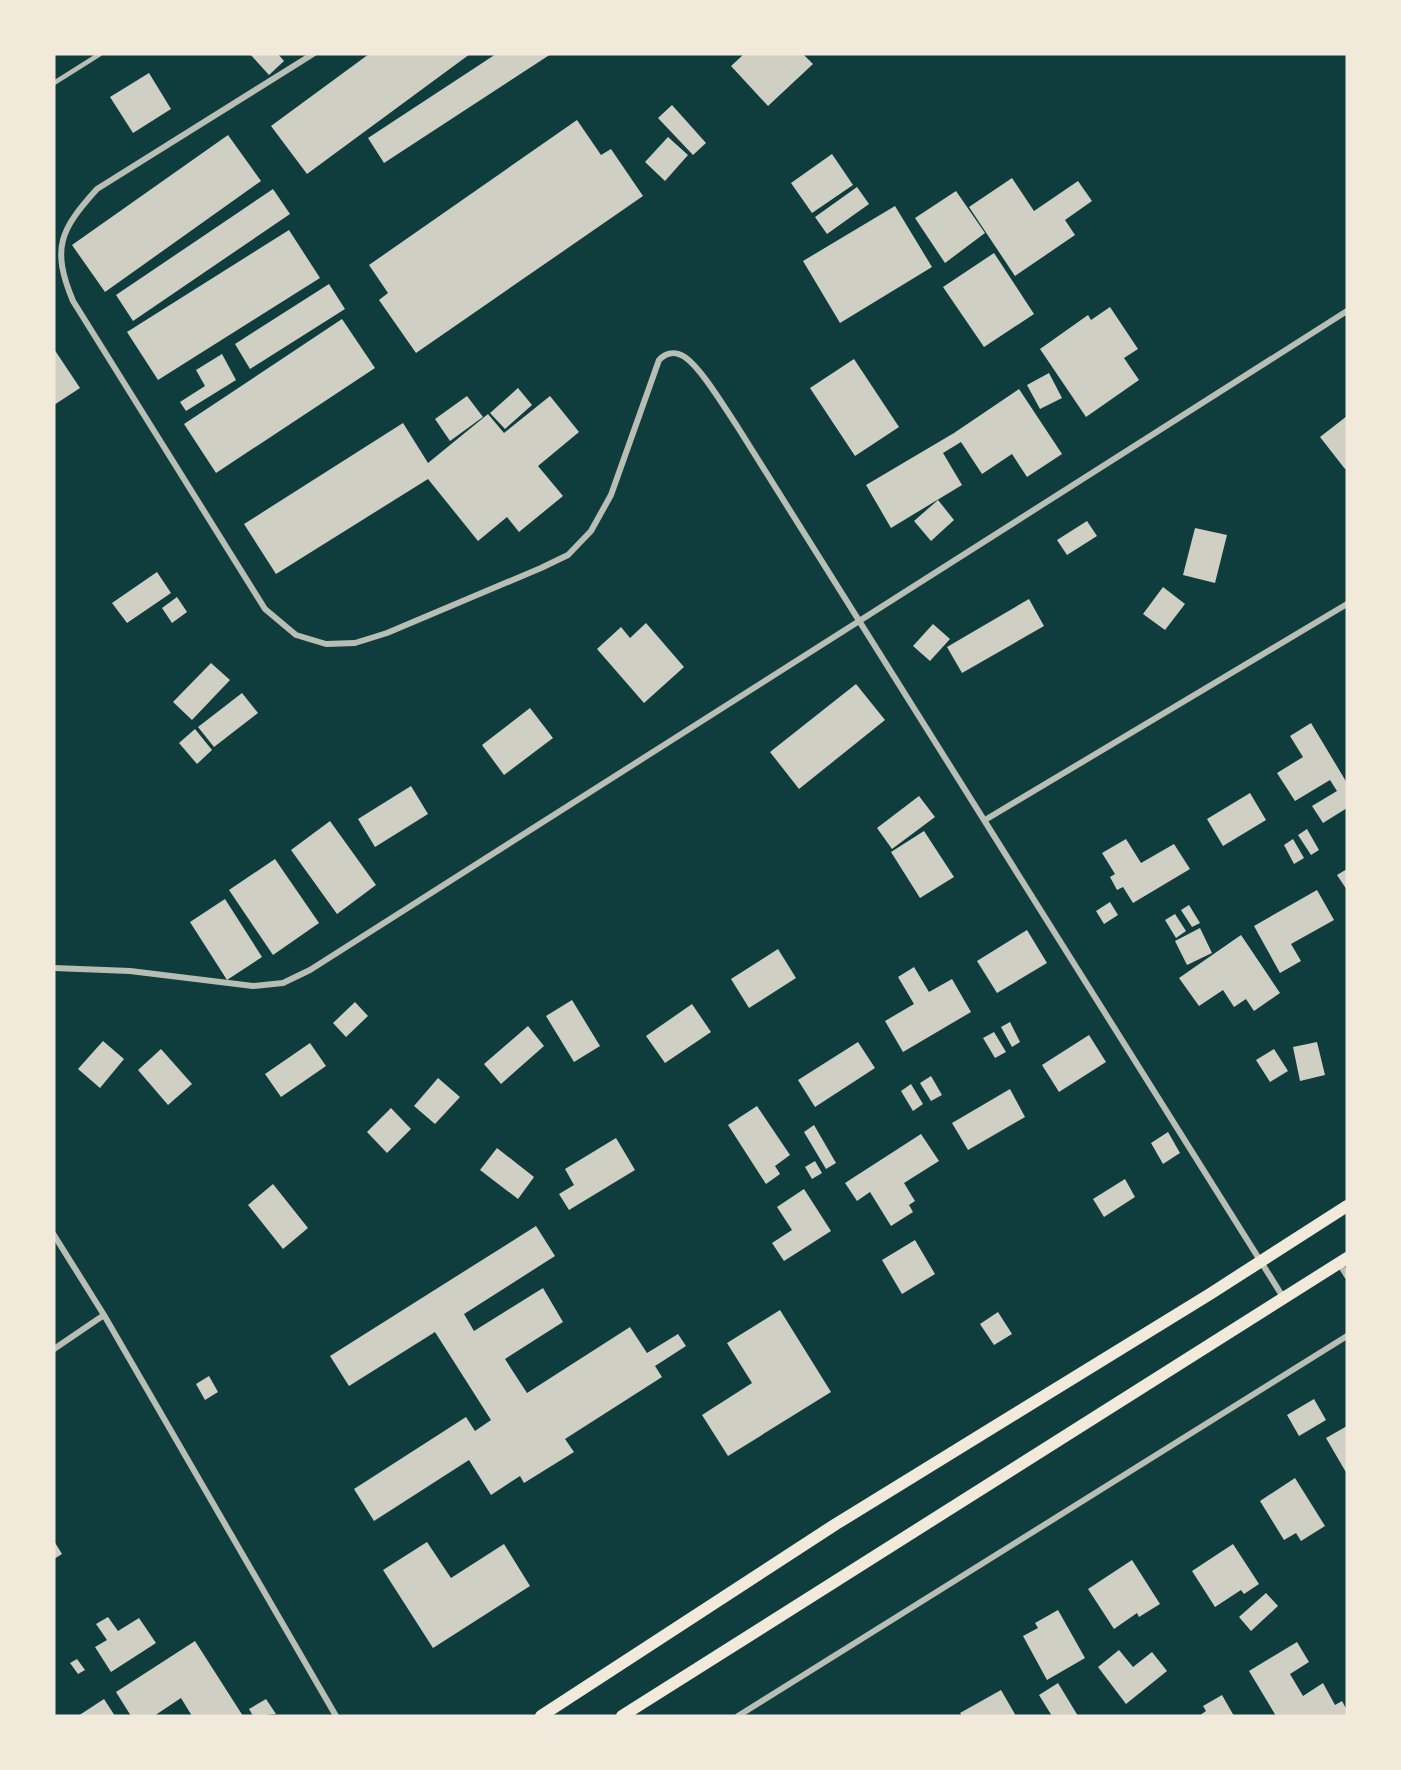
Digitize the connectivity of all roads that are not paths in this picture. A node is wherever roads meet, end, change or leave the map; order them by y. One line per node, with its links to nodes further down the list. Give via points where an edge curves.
1 (100, 54): 3 (lane)
2 (313, 54): 6 (street, via 97,189 74,214 60,245 63,277 73,301 265,609 296,635 326,644 355,643 568,555 591,531 611,495 659,360 671,353 682,355 693,364 737,426)
3 (54, 83)
4 (1347, 311): 6 (street)
5 (1347, 604): 7 (street)
6 (860, 620): 7 (street); 8 (street, via 310,970 283,983 253,986 130,971)
7 (985, 820): 12 (street)
8 (54, 968)
9 (1347, 1206): 12 (main road)
10 (54, 1235): 15 (street)
11 (1343, 1260): 13 (street); 14 (main road)
12 (1260, 1262): 14 (street); 19 (main road, via 836,1524)
13 (1347, 1276)
14 (1283, 1297): 20 (main road)
15 (104, 1315): 17 (street); 18 (street)
16 (1347, 1336): 21 (street)
17 (54, 1349)
18 (336, 1716)
19 (541, 1716)
20 (622, 1716)
21 (738, 1716)

